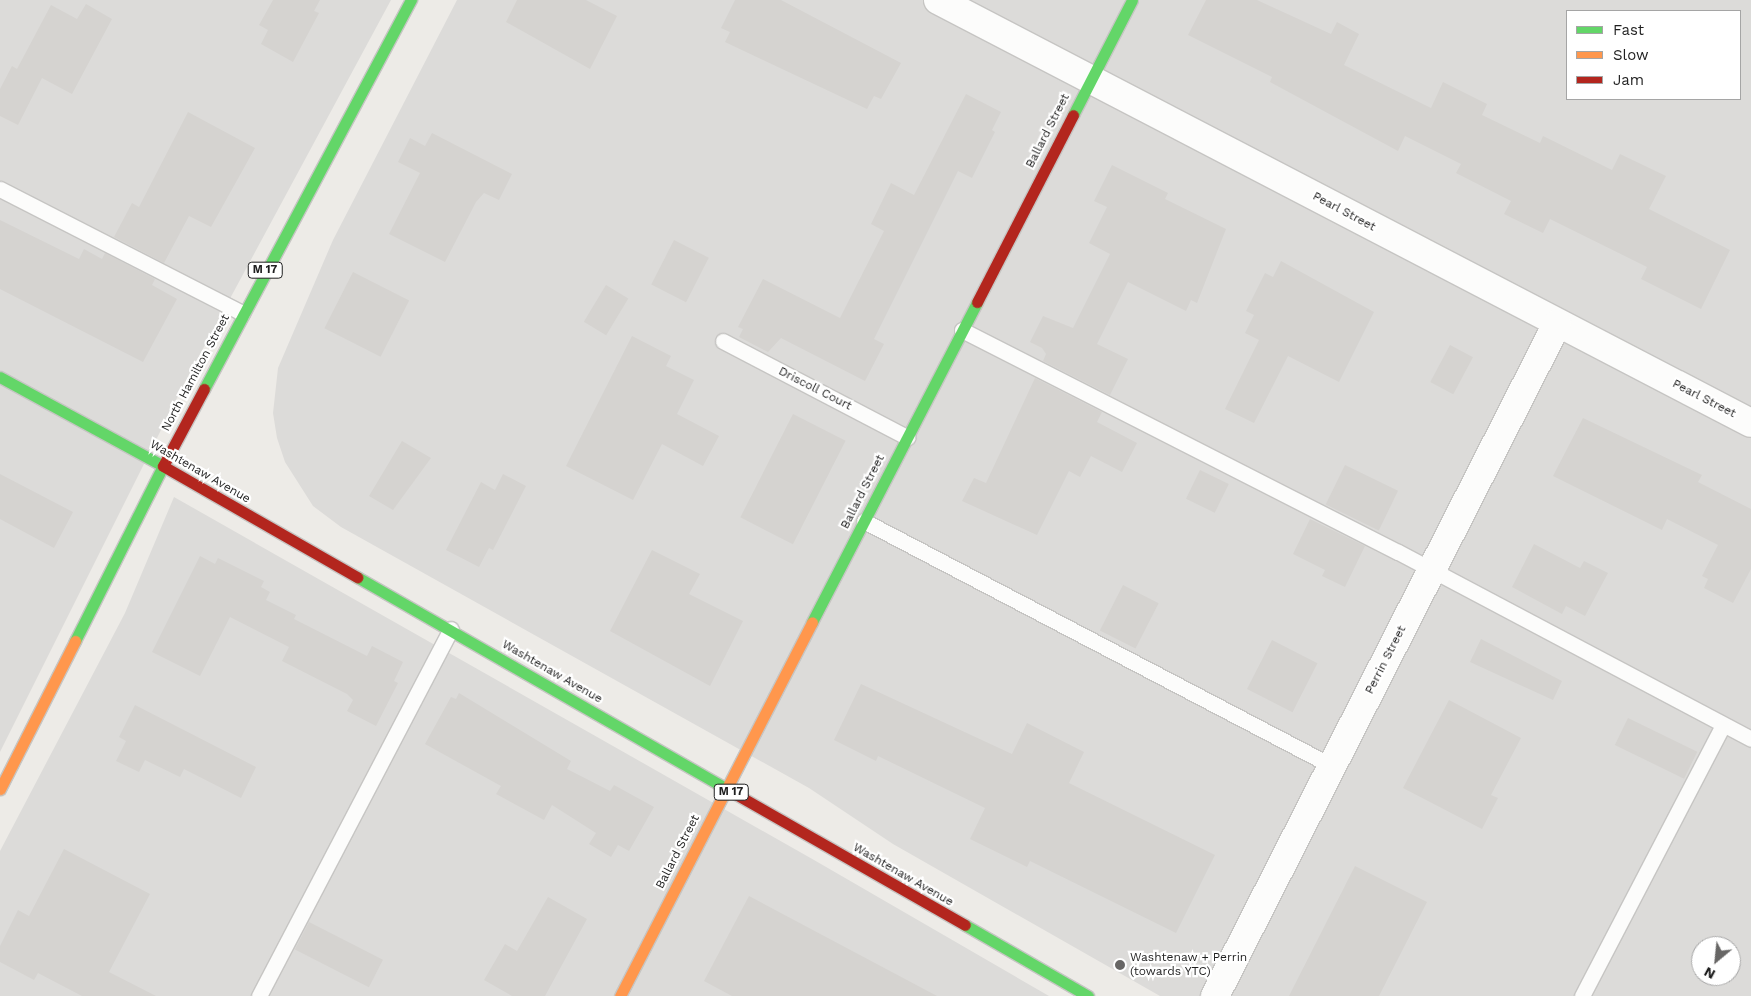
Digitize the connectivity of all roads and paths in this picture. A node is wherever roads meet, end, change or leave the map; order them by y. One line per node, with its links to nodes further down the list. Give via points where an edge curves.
1 (411, 0): 6 (main road, North Hamilton Street / M 17)
2 (938, 0): 4 (street, Pearl Street)
3 (1132, 0): 4 (main road, Ballard Street)
4 (1091, 79): 7 (street, Pearl Street); 8 (main road, Ballard Street)
5 (0, 189): 6 (lane)
6 (242, 313): 13 (main road, North Hamilton Street / M 17)
7 (1558, 324): 11 (street, Pearl Street); 15 (street, Perrin Street)
8 (962, 330): 12 (main road, Ballard Street); 15 (lane)
9 (723, 342): 12 (lane, Driscoll Court)
10 (0, 377): 13 (main road, Washtenaw Avenue)
11 (1751, 423)
12 (907, 437): 14 (main road, Ballard Street)
13 (163, 466): 16 (main road, Washtenaw Avenue / M 17); 20 (main road, North Hamilton Street)
14 (864, 521): 19 (lane); 21 (main road, Ballard Street)
15 (1432, 570): 17 (lane); 19 (street, Perrin Street)
16 (451, 629): 21 (main road, Washtenaw Avenue / M 17); 22 (lane)
17 (1724, 725): 18 (lane); 26 (lane)
18 (1751, 740)
19 (1332, 766): 25 (street, Perrin Street)
20 (0, 789)
21 (726, 789): 23 (main road, Ballard Street); 24 (main road, Washtenaw Avenue / M 17)
22 (259, 996)
23 (620, 996)
24 (1088, 996)
25 (1215, 996)
26 (1582, 996)

